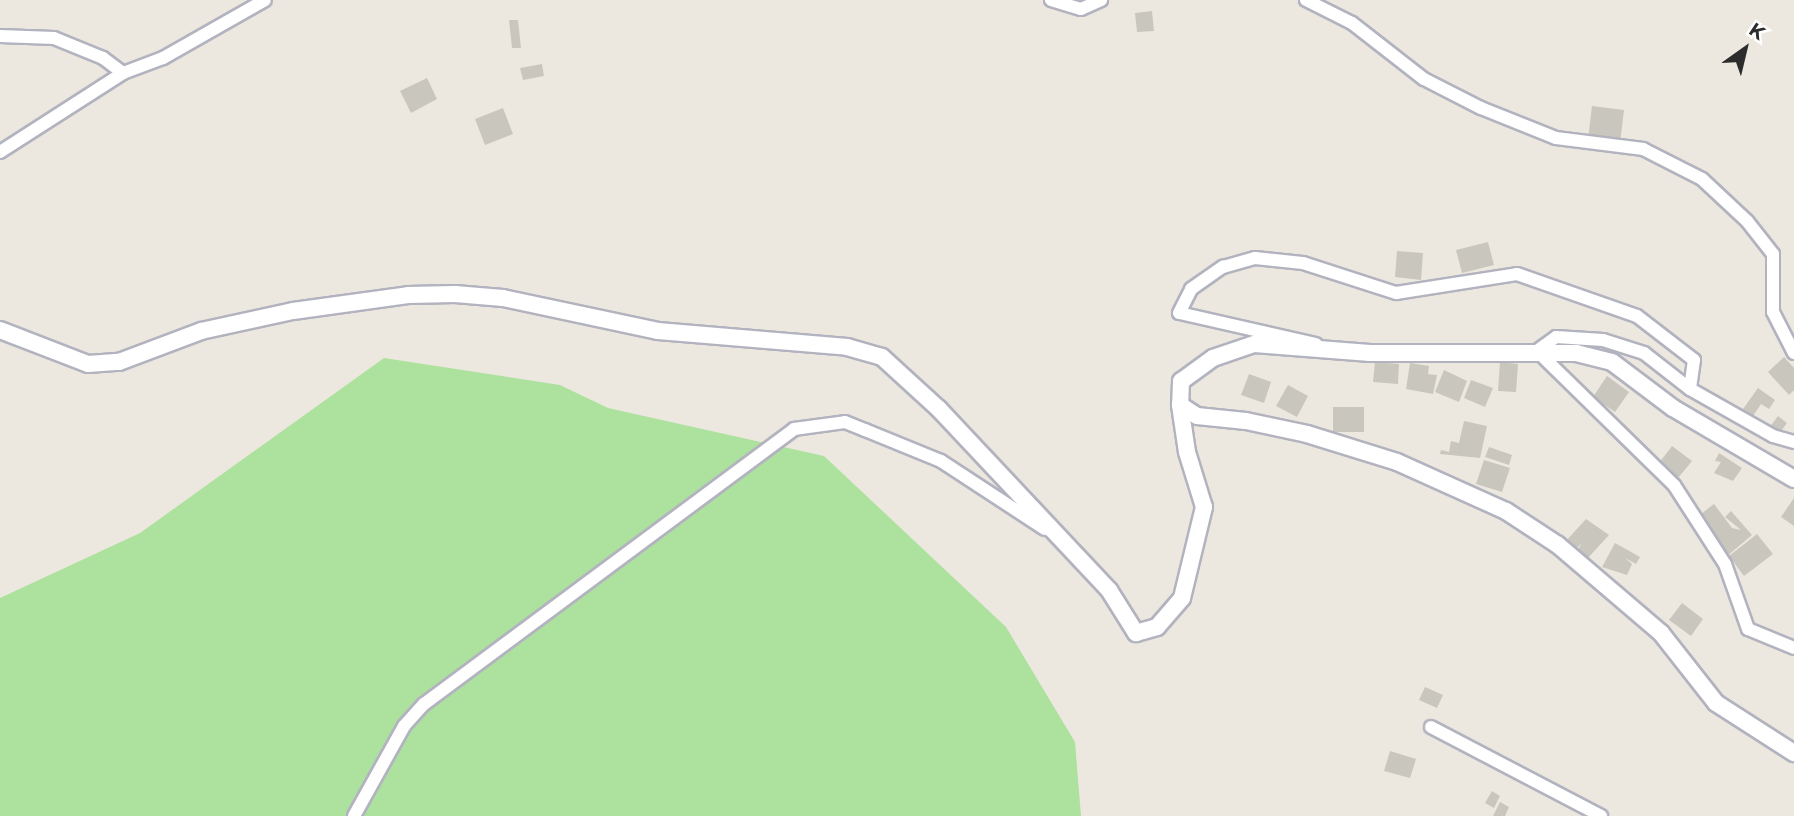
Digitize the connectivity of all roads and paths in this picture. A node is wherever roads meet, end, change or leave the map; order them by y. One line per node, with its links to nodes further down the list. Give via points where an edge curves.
1 (265, 0): 6 (street, via 163,58)
2 (1051, 0): 3 (street, via 1081,9)
3 (1101, 0)
4 (1306, 0): 11 (street, via 1352,23 1424,79 1481,108 1556,138 1643,149 1702,179 1747,221 1773,254 1773,312)
5 (0, 36): 6 (street, via 54,38 103,58)
6 (123, 73): 7 (street)
7 (0, 152)
8 (0, 330): 16 (street, via 88,364 119,362 201,331 293,311 408,295 455,294 503,298 659,331 847,347 882,357 897,370)
9 (1333, 349): 10 (street); 12 (street, via 1276,331 1179,313 1191,289 1223,267 1255,258 1303,263 1396,293 1517,274 1637,316 1662,332 1694,360); 13 (street, via 1254,344 1213,358 1181,381)
10 (1537, 351): 12 (street, via 1556,337 1603,340 1644,353); 15 (street, via 1576,353 1612,362 1673,408); 17 (street, via 1674,485 1724,564 1748,629)
11 (1794, 353)
12 (1690, 389): 14 (street, via 1773,436)
13 (1180, 405): 16 (street, via 1187,452 1203,507 1182,598 1157,627 1136,634 1109,590); 19 (street, via 1197,416 1294,431 1396,462 1506,511 1558,545 1661,633 1716,703)
14 (1794, 442)
15 (1794, 479)
16 (1059, 538): 20 (street, via 941,461 845,422 794,429 424,704 404,726)
17 (1794, 648)
18 (1432, 727): 21 (street)
19 (1794, 753)
20 (354, 816)
21 (1601, 816)

